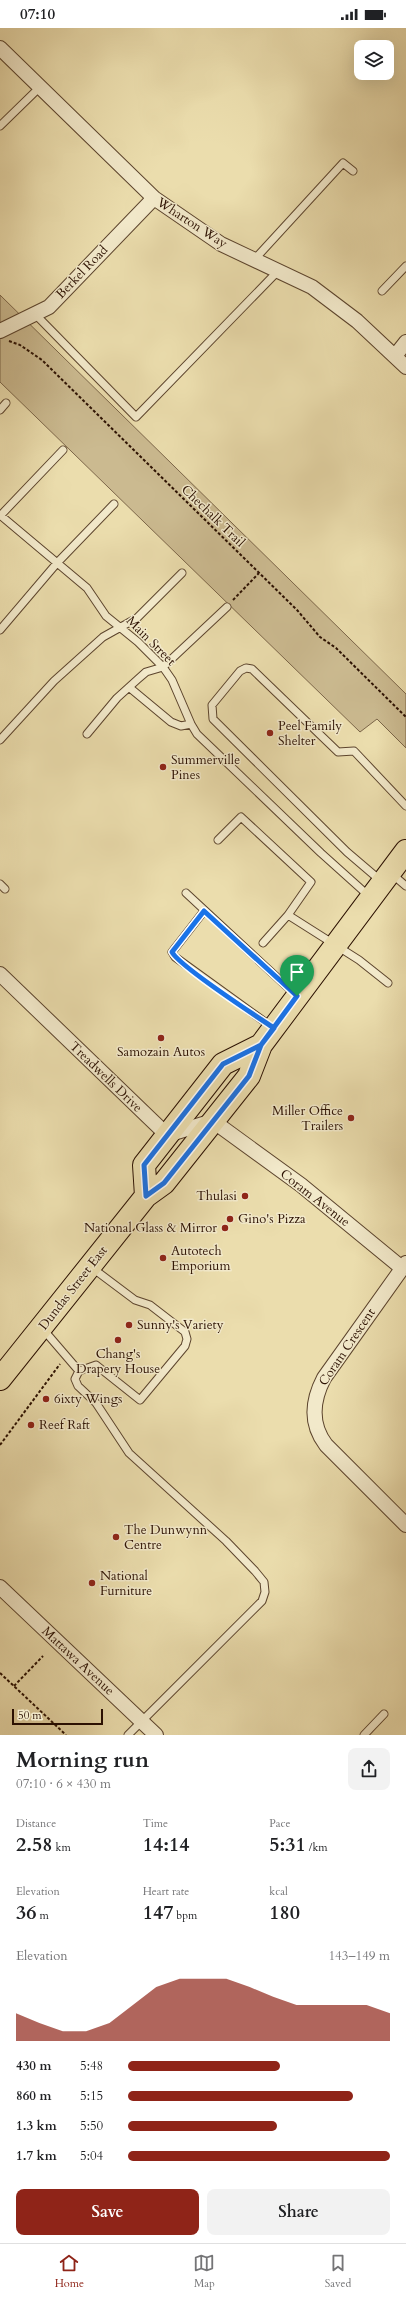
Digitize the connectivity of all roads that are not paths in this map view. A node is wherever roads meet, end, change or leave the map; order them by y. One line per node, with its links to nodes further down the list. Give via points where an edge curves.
1 (0, 48): 2 (street, Wharton Way)
2 (40, 87): 3 (lane); 5 (street, Wharton Way)
3 (0, 126)
4 (353, 171): 6 (lane, via 343,163)
5 (154, 198): 6 (street, Wharton Way, via 221,244); 10 (street, Berkel Road, via 49,307)
6 (254, 260): 8 (street, Wharton Way)
7 (406, 266): 9 (lane)
8 (278, 271): 10 (lane, via 136,417); 13 (street, Wharton Way, via 312,287 357,321)
9 (382, 291)
10 (35, 314): 11 (street, Berkel Road)
11 (2, 335)
12 (406, 342): 13 (street)
13 (395, 356): 14 (street, Wharton Way)
14 (406, 367)
15 (6, 403): 16 (lane)
16 (0, 410)
17 (63, 450): 19 (lane)
18 (114, 504): 20 (lane)
19 (0, 515): 20 (lane, Main Street)
20 (57, 563): 23 (lane, Main Street, via 87,588 106,616); 24 (lane)
21 (182, 573): 23 (lane, via 137,618)
22 (226, 606): 25 (lane)
23 (120, 627): 25 (lane, Main Street); 29 (lane, via 103,637 54,681)
24 (0, 630)
25 (163, 667): 26 (lane, via 146,672); 27 (lane, Main Street, via 172,680)
26 (130, 688): 27 (lane, via 171,722 181,726); 28 (lane, via 117,698)
27 (191, 724): 33 (lane, Main Street, via 197,734 321,853)
28 (87, 734)
29 (0, 740)
30 (406, 806): 33 (lane, via 354,751 338,752 252,669 240,671 212,705 213,719 347,852)
31 (218, 840): 36 (lane, via 241,816 311,882)
32 (406, 851): 33 (main road, Dundas Street East)
33 (388, 885): 38 (main road, Dundas Street East)
34 (186, 893): 35 (lane)
35 (204, 911): 41 (lane); 42 (lane, via 172,952)
36 (288, 914): 37 (lane); 38 (lane)
37 (263, 943)
38 (335, 946): 40 (lane, via 359,960); 41 (main road, Dundas Street East)
39 (0, 974): 44 (street, Treadwells Drive)
40 (388, 983)
41 (297, 996): 42 (main road, Dundas Street East)
42 (267, 1036): 43 (main road, Dundas Street East, via 249,1076); 44 (main road, Dundas Street East, via 223,1064)
43 (219, 1126): 44 (street); 45 (main road, Dundas Street East, via 164,1183); 46 (street, Coram Avenue, via 301,1185)
44 (167, 1135): 45 (main road, Dundas Street East, via 144,1165)
45 (146, 1196): 47 (main road, Dundas Street East)
46 (404, 1265): 51 (street, Coram Crescent, via 324,1378 317,1392 314,1408 317,1432 326,1445)
47 (90, 1266): 48 (main road, Dundas Street East); 49 (lane, via 135,1300 150,1304 185,1332 187,1339 185,1346 140,1400 96,1365)
48 (41, 1327): 49 (lane); 50 (main road, Dundas Street East)
49 (79, 1370): 54 (lane, via 75,1379 78,1386 96,1403 129,1453 226,1541 264,1582 265,1592 262,1601)
50 (1, 1377)
51 (406, 1525)
52 (0, 1587): 54 (street, Mattawa Avenue)
53 (384, 1714): 57 (lane)
54 (141, 1721): 55 (lane); 56 (street, Mattawa Avenue)
55 (128, 1735)
56 (156, 1735)
57 (364, 1735)

